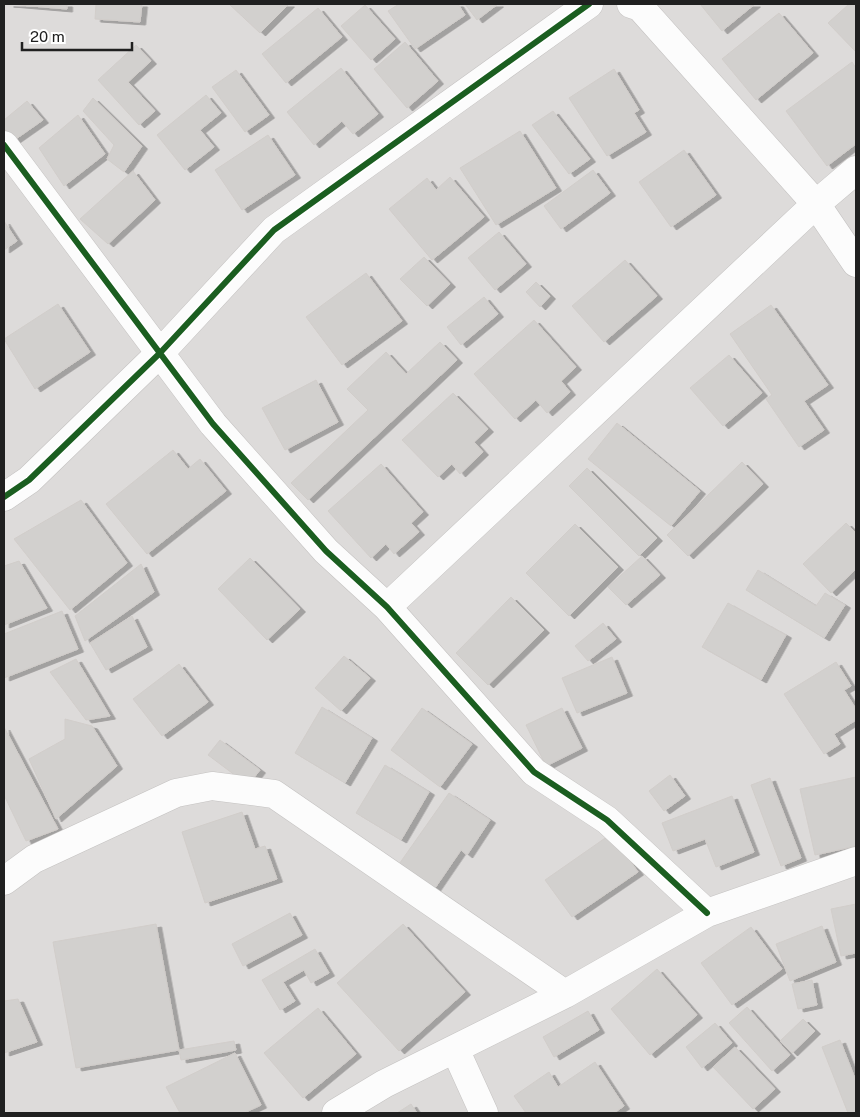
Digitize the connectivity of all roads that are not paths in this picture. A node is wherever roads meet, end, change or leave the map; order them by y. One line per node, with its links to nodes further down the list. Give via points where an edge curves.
1 (589, 4): 7 (street, via 274,230)
2 (631, 4): 5 (street, via 640,7)
3 (4, 145): 7 (street)
4 (856, 170): 5 (street)
5 (816, 204): 6 (street); 9 (street)
6 (856, 263)
7 (160, 353): 8 (street, via 29,480); 9 (street, via 213,424 326,551)
8 (4, 497)
9 (387, 607): 12 (street, via 534,772 607,820)
10 (856, 861): 12 (street)
11 (4, 880): 13 (street, via 34,859 176,793 212,786 274,794)
12 (708, 913): 13 (street)
13 (565, 994): 14 (street)
14 (455, 1049): 15 (street, via 384,1084); 16 (street)
15 (336, 1113)
16 (484, 1113)

